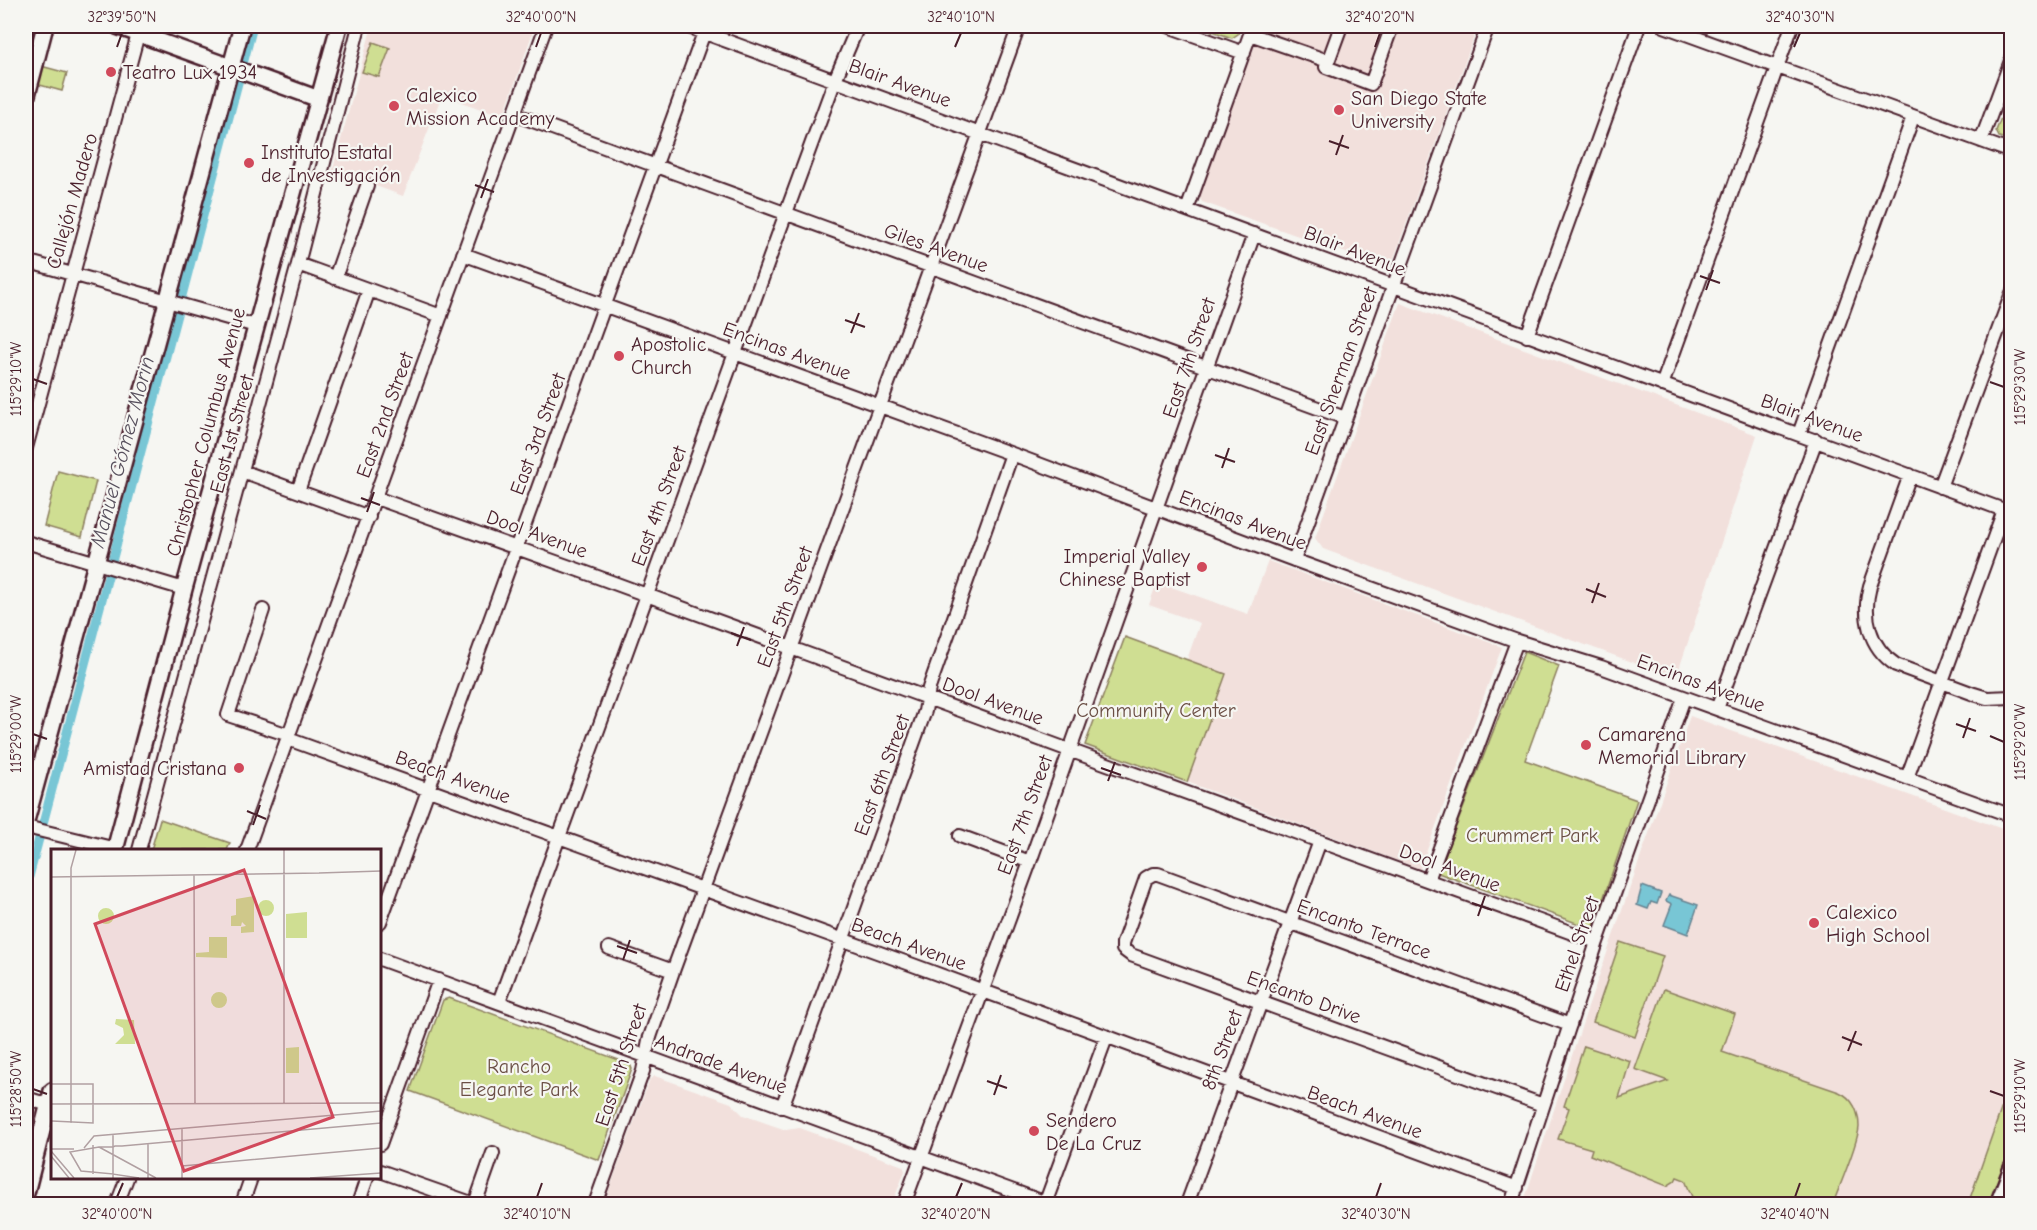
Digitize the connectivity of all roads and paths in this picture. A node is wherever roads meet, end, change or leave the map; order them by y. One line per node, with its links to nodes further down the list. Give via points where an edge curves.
1 (35, 26): 26 (main road)
2 (45, 26): 30 (main road)
3 (117, 26): 21 (main road)
4 (242, 26): 28 (main road)
5 (334, 26): 22 (main road)
6 (339, 26): 22 (main road, Christopher Columbus Avenue)
7 (359, 26): 44 (street, East 1st Street)
8 (546, 26): 32 (street, East 2nd Street)
9 (686, 26): 19 (street, Blair Avenue)
10 (858, 26): 29 (street, East 4th Street)
11 (1019, 26): 34 (street, East 5th Street)
12 (1168, 26): 23 (street)
13 (1341, 26): 25 (street)
14 (1392, 26): 25 (street, via 1371,84 1326,67)
15 (1488, 26): 48 (street, East Sherman Street)
16 (1639, 26): 55 (street)
17 (1664, 26): 27 (street)
18 (1792, 26): 27 (street)
19 (705, 29): 29 (street, Blair Avenue); 37 (street, East 3rd Street)
20 (1252, 30): 23 (street); 25 (street)
21 (138, 34): 28 (main road); 46 (street, Callejón Madero)
22 (334, 43): 31 (main road, Christopher Columbus Avenue)
23 (1244, 52): 39 (street)
24 (2012, 58): 35 (street)
25 (1328, 61)
26 (26, 64)
27 (1778, 66): 33 (street); 58 (street)
28 (231, 68): 31 (main road); 51 (main road)
29 (836, 80): 34 (street, Blair Avenue); 40 (street, East 4th Street)
30 (26, 99)
31 (319, 99): 54 (main road, Christopher Columbus Avenue)
32 (514, 114): 37 (street, Giles Avenue); 42 (street, East 2nd Street)
33 (1913, 117): 35 (street); 61 (street)
34 (978, 132): 39 (street, Blair Avenue); 45 (street, East 5th Street)
35 (1982, 141): 36 (street)
36 (2012, 152)
37 (655, 166): 40 (street, Giles Avenue); 52 (street, East 3rd Street)
38 (367, 186): 47 (street)
39 (1187, 210): 41 (street, Blair Avenue)
40 (786, 213): 45 (street, Giles Avenue); 56 (street, East 4th Street)
41 (1254, 234): 48 (street, Blair Avenue); 57 (street, East 7th Street)
42 (463, 254): 52 (street, Encinas Avenue); 53 (street, East 2nd Street)
43 (26, 261): 46 (street)
44 (297, 264): 47 (street); 65 (street, East 1st Street)
45 (931, 267): 57 (street, Giles Avenue); 59 (street, East 5th Street)
46 (71, 273): 51 (street); 63 (street, Callejón Madero)
47 (335, 278): 49 (street)
48 (1393, 284): 55 (street, Blair Avenue); 60 (street, East Sherman Street)
49 (369, 290): 53 (street); 68 (street)
50 (2012, 293): 67 (street)
51 (166, 300): 54 (street); 76 (main road)
52 (604, 307): 56 (street, Encinas Avenue); 74 (street, East 3rd Street)
53 (441, 316): 69 (street, East 2nd Street)
54 (256, 326): 77 (main road, Christopher Columbus Avenue)
55 (1527, 336): 58 (street, Blair Avenue)
56 (735, 352): 59 (street, Encinas Avenue); 78 (street, East 4th Street)
57 (1207, 368): 60 (street, Giles Avenue); 70 (street, East 7th Street)
58 (1662, 384): 61 (street, Blair Avenue)
59 (879, 406): 64 (street, Encinas Avenue); 81 (street, East 5th Street)
60 (1345, 418): 75 (street, East Sherman Street)
61 (1799, 434): 62 (street, Blair Avenue)
62 (1816, 440): 66 (street, Blair Avenue); 86 (street)
63 (26, 448)
64 (1012, 454): 70 (street, Encinas Avenue); 84 (street, East 6th Street)
65 (242, 471): 68 (street); 99 (street, East 1st Street)
66 (1910, 475): 67 (street, Blair Avenue); 82 (street, via 1870,586 1867,621 1871,635 1888,660)
67 (1940, 487): 71 (street, Blair Avenue)
68 (298, 490): 72 (street)
69 (376, 498): 72 (street, East 2nd Street); 74 (street, Dool Avenue)
70 (1157, 508): 75 (street, Encinas Avenue); 88 (street, East 7th Street)
71 (2008, 511): 82 (street)
72 (369, 517): 87 (street, East 2nd Street)
73 (26, 542): 76 (street)
74 (517, 547): 78 (street, Dool Avenue); 90 (street, East 3rd Street)
75 (1294, 560): 80 (street, Encinas Avenue)
76 (95, 561): 77 (street); 92 (main road)
77 (184, 589): 98 (main road, Christopher Columbus Avenue)
78 (648, 596): 81 (street, Dool Avenue); 95 (street, East 4th Street)
79 (263, 610): 87 (street, Beach Avenue, via 228,715)
80 (1517, 641): 85 (street, Encinas Avenue); 103 (street)
81 (790, 648): 84 (street, Dool Avenue); 104 (street, East 5th Street)
82 (1941, 683): 83 (street, via 1987,698); 89 (street)
83 (2012, 697)
84 (928, 698): 88 (street, Dool Avenue); 107 (street, East 6th Street)
85 (1684, 698): 86 (street, Encinas Avenue); 108 (street, Ethel Street)
86 (1717, 709): 89 (street, Encinas Avenue)
87 (289, 737): 90 (street, Beach Avenue); 100 (street, East 2nd Street)
88 (1069, 750): 96 (street, Dool Avenue); 101 (street, East 7th Street)
89 (1907, 778): 91 (street, Encinas Avenue)
90 (428, 788): 95 (street, Beach Avenue); 105 (street, East 3rd Street)
91 (2012, 816)
92 (26, 821)
93 (26, 826): 97 (street)
94 (960, 836): 101 (street)
95 (559, 837): 104 (street, Beach Avenue); 114 (street, East 4th Street)
96 (1320, 841): 103 (street, Dool Avenue); 106 (street, 8th Street)
97 (112, 849)
98 (116, 849)
99 (138, 849)
100 (247, 849)
101 (1030, 862): 113 (street, East 7th Street)
102 (1146, 878): 106 (street, Encanto Terrace, via 1158,874); 115 (street, Encanto Drive, via 1123,943 1125,952)
103 (1428, 880): 108 (street, Dool Avenue)
104 (702, 889): 107 (street, Beach Avenue); 111 (street, East 5th Street)
105 (381, 919)
106 (1290, 922): 115 (street, 8th Street); 116 (street, Encanto Terrace)
107 (843, 940): 113 (street, Beach Avenue); 123 (street, East 6th Street)
108 (1598, 942): 116 (street, Ethel Street)
109 (609, 948): 111 (street)
110 (381, 959): 112 (street, Andrade Avenue)
111 (673, 971): 118 (street, East 5th Street)
112 (439, 980): 114 (street, Andrade Avenue); 124 (street)
113 (982, 991): 117 (street, Beach Avenue); 126 (street, East 7th Street)
114 (499, 1002): 118 (street, Andrade Avenue)
115 (1261, 1002): 119 (street, 8th Street); 122 (street, Encanto Drive)
116 (1570, 1025): 122 (street, Ethel Street)
117 (1106, 1038): 119 (street, Beach Avenue); 140 (street)
118 (646, 1057): 123 (street, Andrade Avenue); 138 (street, East 5th Street)
119 (1231, 1083): 132 (street, Beach Avenue); 141 (street, 8th Street)
120 (26, 1098): 121 (street)
121 (51, 1098): 133 (main road)
122 (1544, 1105): 132 (street, Ethel Street)
123 (782, 1107): 126 (street, Andrade Avenue)
124 (381, 1141)
125 (493, 1153): 137 (street)
126 (921, 1157): 139 (street, East 7th Street); 140 (street, Andrade Avenue)
127 (2012, 1168): 143 (main road)
128 (381, 1171): 137 (street)
129 (127, 1179): 134 (street)
130 (251, 1179): 135 (street)
131 (368, 1179): 136 (street)
132 (1517, 1188): 142 (street, Ethel Street)
133 (26, 1193)
134 (117, 1204)
135 (242, 1204)
136 (358, 1204)
137 (474, 1204)
138 (595, 1204)
139 (904, 1204)
140 (1047, 1204)
141 (1186, 1204)
142 (1511, 1204)
143 (1998, 1204)

